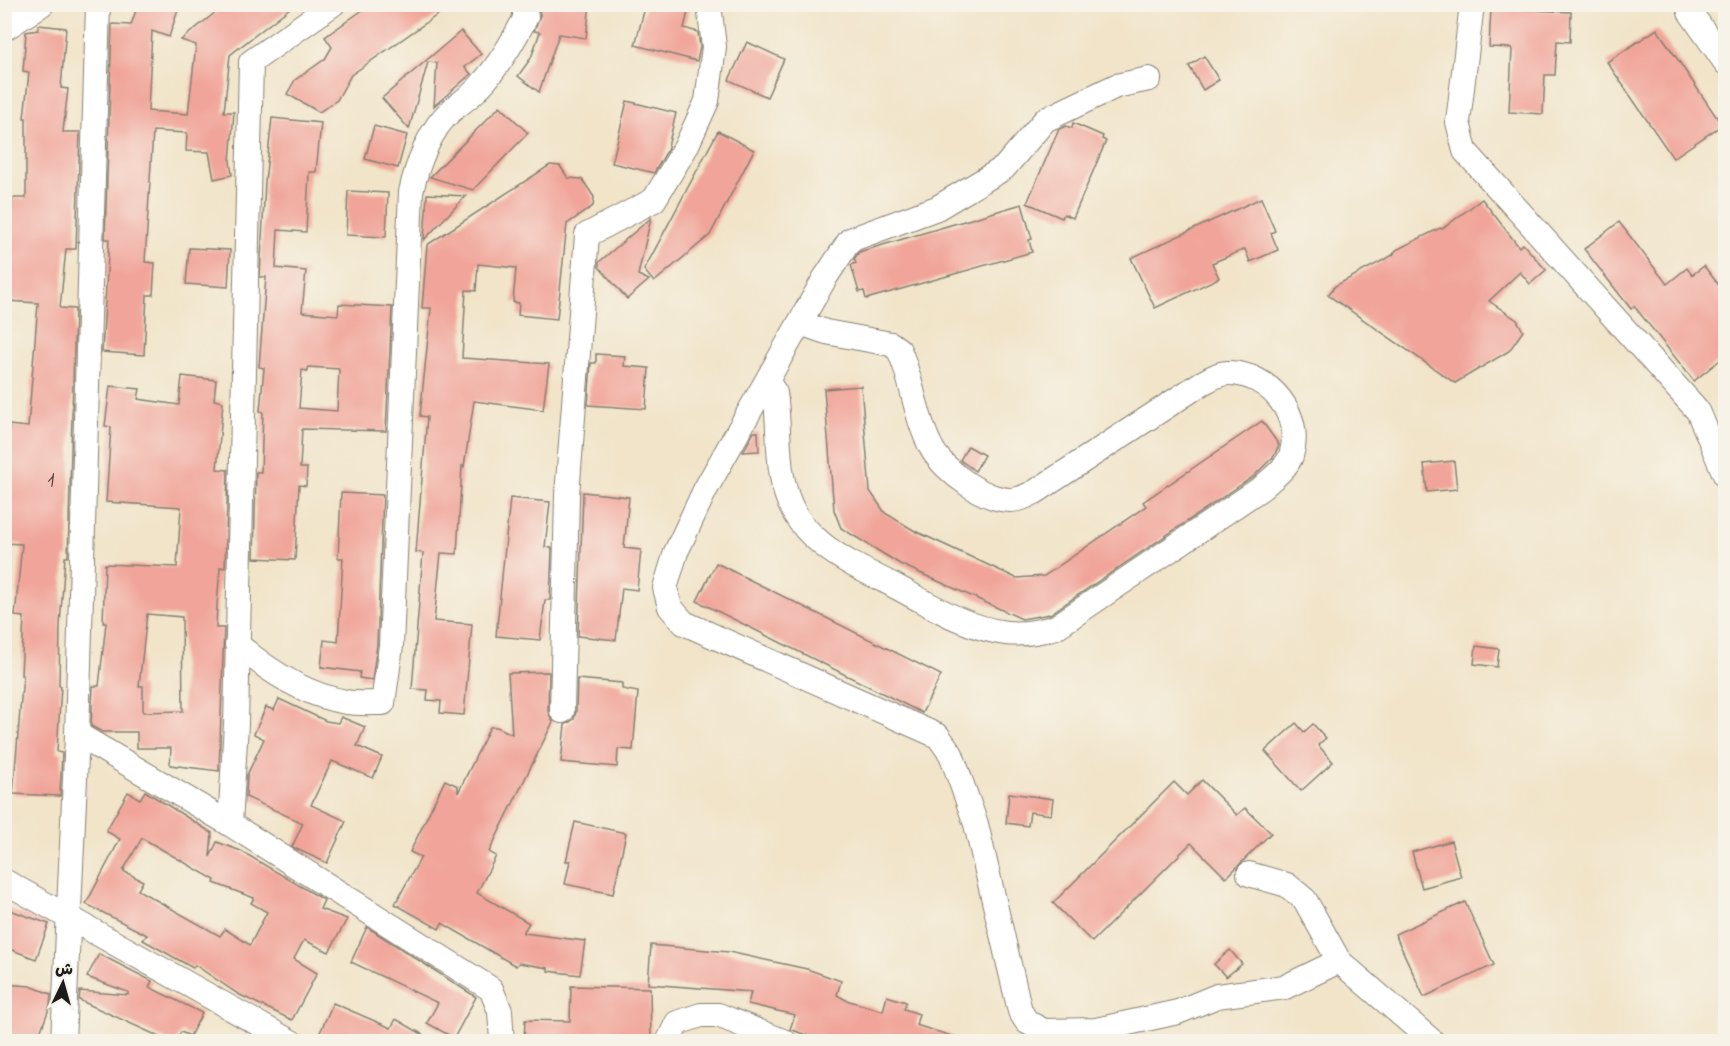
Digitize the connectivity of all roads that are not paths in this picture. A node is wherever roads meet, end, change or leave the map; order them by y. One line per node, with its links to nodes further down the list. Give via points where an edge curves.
1 (42, 4): 8 (street)
2 (98, 4): 16 (street)
3 (333, 4): 14 (street, via 250,62)
4 (523, 4): 14 (street, via 526,17 504,54 481,86 450,111 438,127 416,172 411,192 391,646 383,703 348,703 312,693 254,659)
5 (709, 4): 15 (street, via 714,47 707,101 686,147 654,200 587,235 567,495)
6 (1472, 4): 13 (street, via 1458,122 1465,151 1698,411)
7 (1692, 7): 9 (street)
8 (4, 29)
9 (1725, 63)
10 (1149, 79): 11 (street, via 1116,86 1045,120 1004,168 937,208 850,240)
11 (800, 323): 12 (street); 12 (street, via 891,344 899,350 932,449 952,472 998,499 1018,500 1035,492 1202,382 1228,373 1263,384 1280,398 1292,421 1290,457 1263,487 1056,627 1034,633 1007,633 948,614 848,562 805,529 785,487 775,393)
12 (767, 381): 21 (street, via 705,490 676,552 665,588 670,607 684,623 938,736 951,754 967,792 1020,1011 1027,1022 1044,1031 1096,1030 1178,1012 1217,996 1285,987)
13 (1725, 477)
14 (237, 644): 17 (street)
15 (562, 711)
16 (77, 734): 17 (street); 20 (street)
17 (231, 824): 24 (street, via 491,989 500,1011)
18 (1249, 874): 21 (street, via 1287,885 1305,900)
19 (4, 881): 20 (street)
20 (71, 917): 22 (street); 23 (street)
21 (1339, 961): 27 (street)
22 (63, 1041)
23 (291, 1041)
24 (502, 1041)
25 (668, 1041): 26 (street, via 677,1023 701,1015 718,1015)
26 (785, 1041)
27 (1433, 1041)

